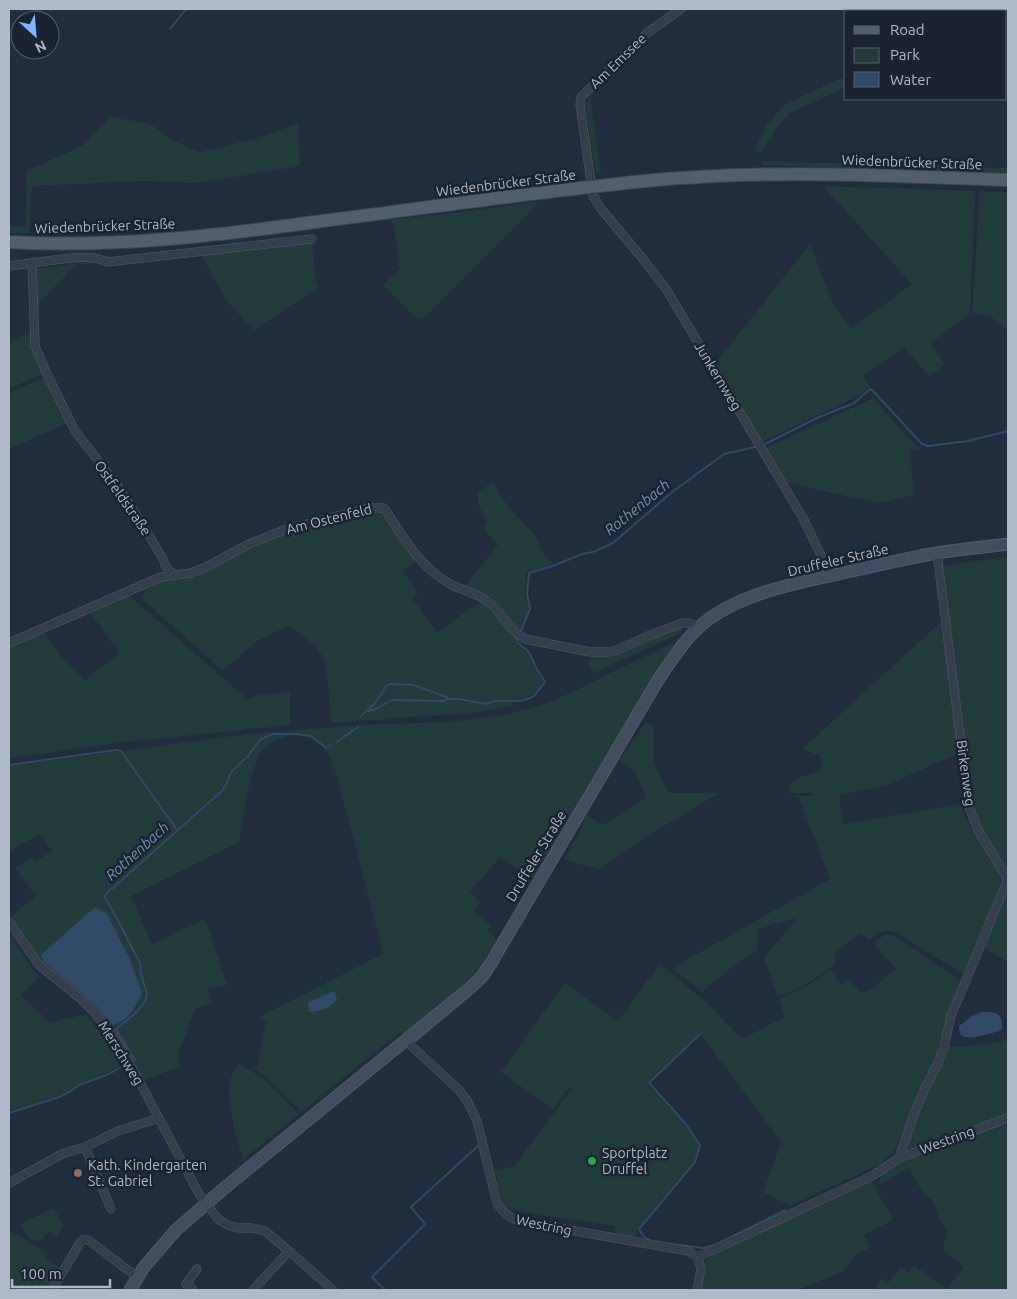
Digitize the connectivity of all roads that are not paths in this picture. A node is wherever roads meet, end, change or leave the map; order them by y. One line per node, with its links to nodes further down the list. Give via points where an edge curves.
1 (681, 9): 3 (street, Am Emssee, via 647,33 581,97)
2 (1008, 180): 3 (main road, Wiedenbrücker Straße, via 792,174 696,177)
3 (592, 187): 5 (main road, Wiedenbrücker Straße, via 214,235 106,243); 12 (street, Junkernweg, via 593,196 602,210 666,289 803,518)
4 (312, 239): 6 (street, via 107,262 87,257)
5 (9, 242)
6 (32, 263): 7 (street); 10 (street, Ostfeldstraße, via 35,346 47,374 74,431 116,484)
7 (9, 266)
8 (1008, 544): 9 (street, Druffeler Straße)
9 (937, 553): 12 (street, Druffeler Straße); 20 (street, Birkenweg, via 969,808 1007,882 951,1016 944,1048)
10 (166, 567): 11 (street); 13 (street)
11 (174, 574): 13 (street, Am Ostenfeld); 14 (street, Am Ostenfeld, via 204,568 284,530 377,507 384,508 431,572 488,602 516,634 525,639 599,653 617,650 683,623)
12 (831, 576): 14 (street, Druffeler Straße, via 746,598)
13 (161, 577): 15 (street)
14 (699, 627): 17 (street, Druffeler Straße, via 658,680 482,976)
15 (9, 643)
16 (9, 922): 18 (street, Merschweg, via 39,965 81,999 104,1024 128,1060)
17 (406, 1041): 25 (street, Druffeler Straße); 28 (street, Westring, via 468,1102 478,1121 497,1203 503,1212 519,1221 688,1251)
18 (159, 1118): 21 (street, via 118,1131); 25 (street, Merschweg)
19 (1008, 1118): 22 (street, Westring)
20 (903, 1146): 22 (street); 23 (street, Birkenweg)
21 (84, 1147): 24 (street, via 62,1154); 26 (street)
22 (911, 1153): 23 (street, Westring)
23 (898, 1158): 28 (street, Westring, via 872,1176)
24 (9, 1183)
25 (206, 1204): 27 (street, Merschweg, via 225,1223 265,1232); 30 (street, Druffeler Straße, via 176,1230)
26 (111, 1209)
27 (289, 1251): 34 (street); 35 (street, Merschweg)
28 (698, 1257): 36 (street, via 701,1269)
29 (197, 1269): 33 (street, via 186,1284)
30 (137, 1276): 31 (street, via 84,1239); 32 (street, Druffeler Straße)
31 (52, 1290)
32 (130, 1290)
33 (193, 1290)
34 (253, 1290)
35 (333, 1290)
36 (697, 1290)

